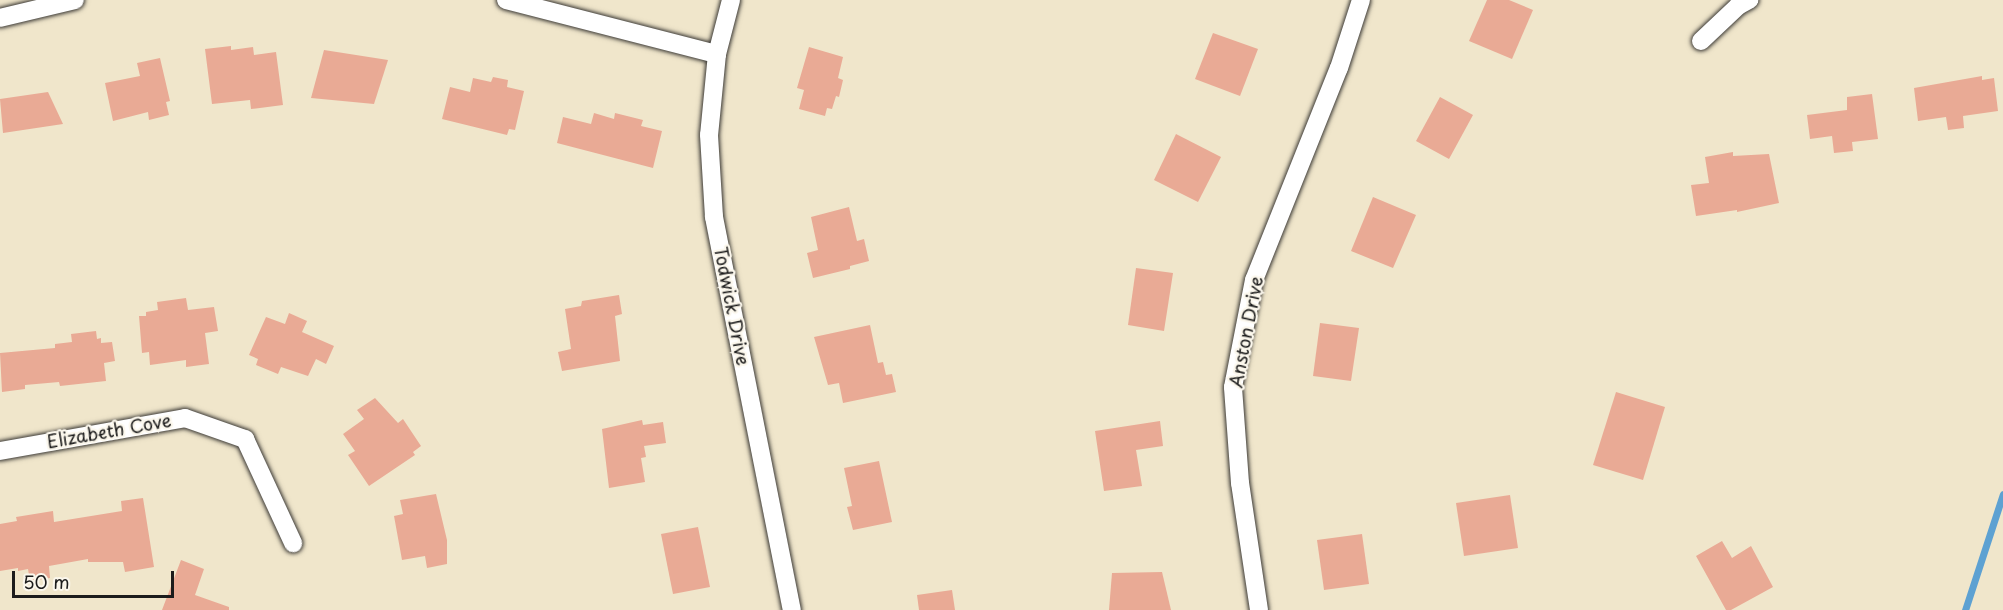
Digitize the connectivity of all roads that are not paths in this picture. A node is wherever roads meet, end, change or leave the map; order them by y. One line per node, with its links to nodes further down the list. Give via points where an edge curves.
1 (75, 0): 6 (street)
2 (506, 0): 8 (street)
3 (731, 0): 8 (street, Todwick Drive)
4 (1361, 0): 12 (street, Anston Drive, via 1339,68 1254,280 1233,387 1240,483)
5 (1749, 0): 7 (street)
6 (0, 18)
7 (1701, 40)
8 (717, 54): 11 (street, Todwick Drive, via 709,135 714,217)
9 (0, 451): 10 (street, Elizabeth Cove, via 185,418 245,439)
10 (293, 543)
11 (792, 610)
12 (1259, 610)

